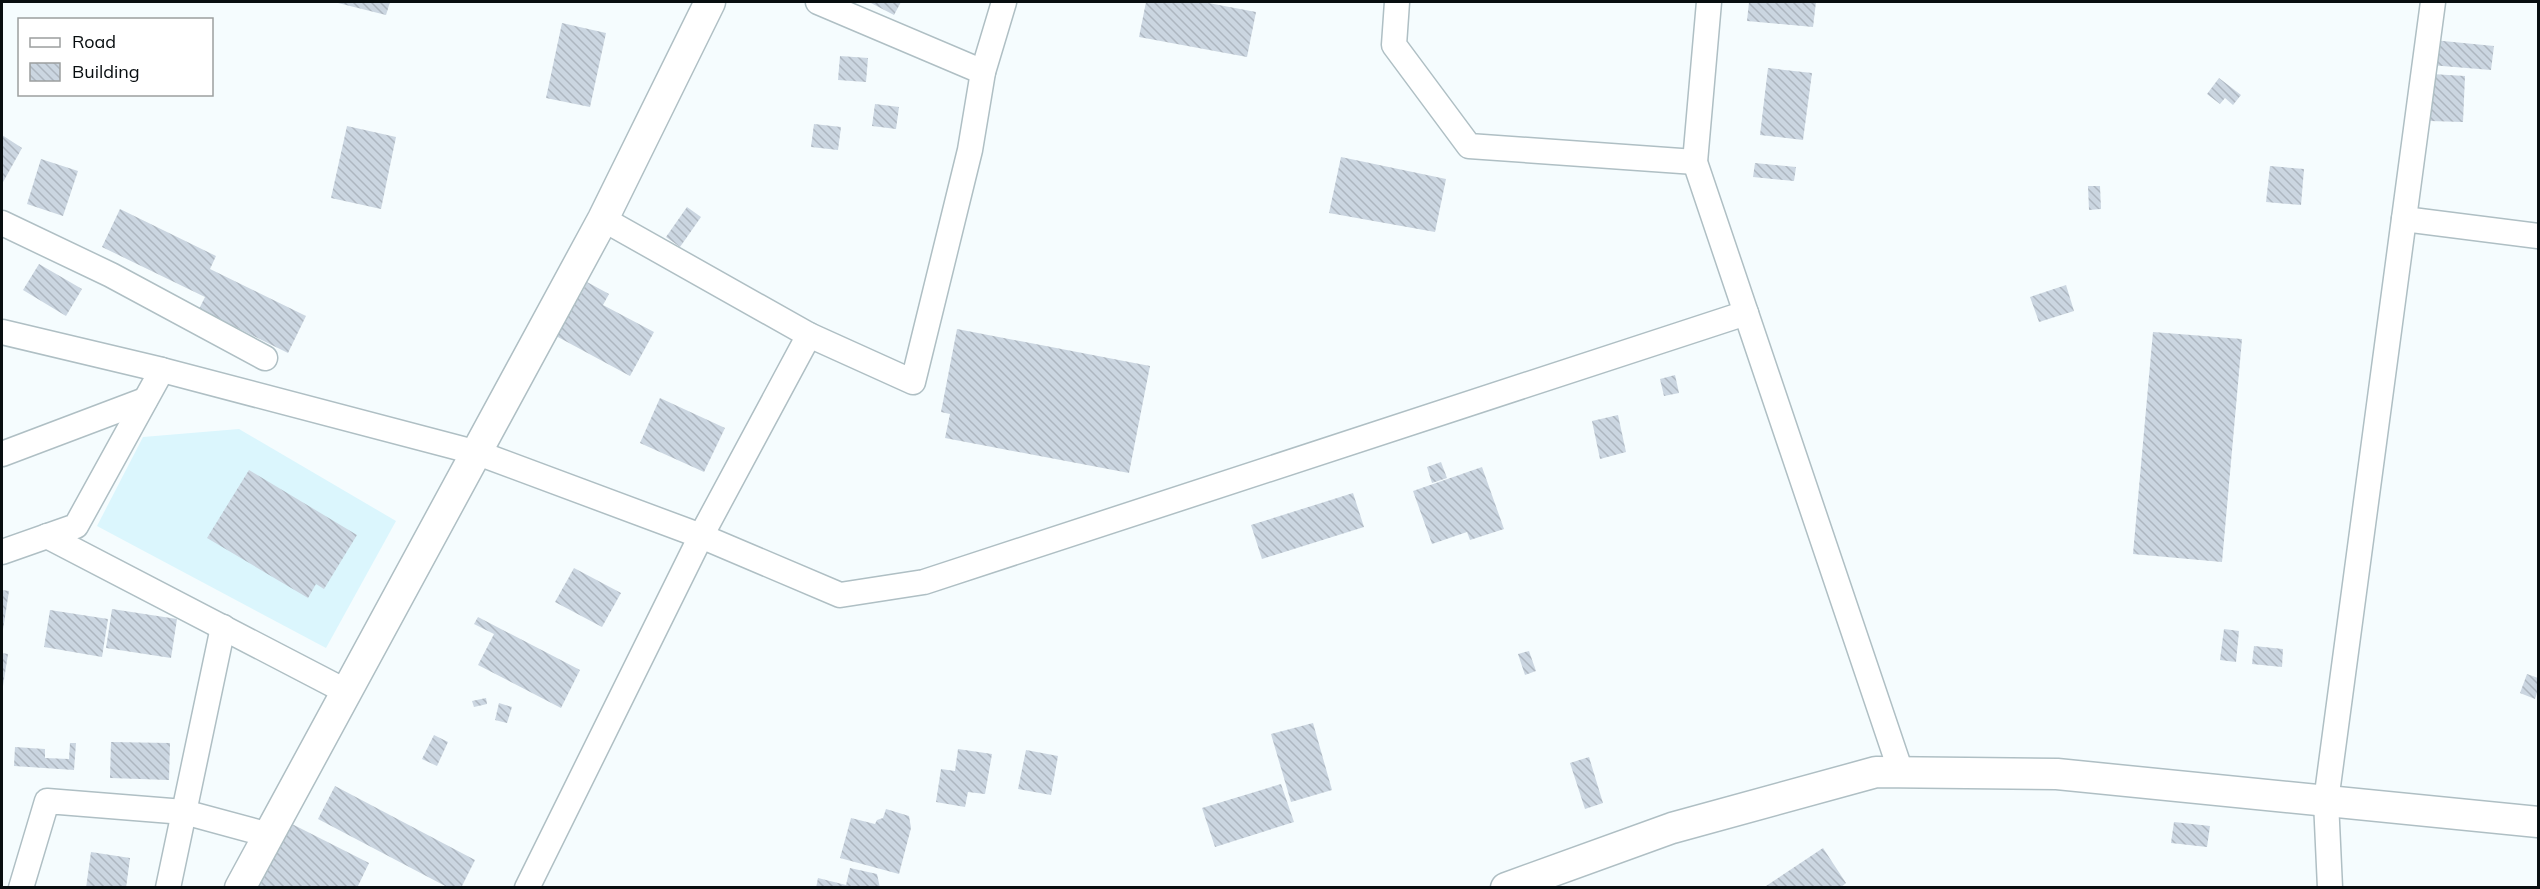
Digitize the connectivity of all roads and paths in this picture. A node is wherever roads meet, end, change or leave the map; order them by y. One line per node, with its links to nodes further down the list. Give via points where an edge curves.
1 (710, 2): 9 (main road)
2 (818, 2): 7 (street)
3 (1004, 2): 7 (street)
4 (1397, 2): 8 (street, via 1394,45 1468,146)
5 (1709, 2): 8 (street)
6 (2433, 2): 10 (street)
7 (983, 72): 14 (street, via 970,150 913,382)
8 (1695, 162): 13 (street)
9 (603, 219): 14 (street); 19 (main road)
10 (2404, 219): 12 (street); 27 (street)
11 (2, 223): 16 (street, via 111,275)
12 (2538, 236)
13 (1746, 313): 22 (street, via 924,582 840,595); 26 (street)
14 (809, 335): 22 (street)
15 (8, 339): 17 (street)
16 (265, 358)
17 (162, 370): 18 (street); 19 (street)
18 (145, 400): 20 (street); 21 (street, via 76,526)
19 (478, 453): 22 (street); 25 (main road)
20 (2, 454)
21 (47, 536): 23 (street); 24 (street)
22 (701, 536): 34 (street)
23 (2, 552)
24 (223, 627): 25 (street); 28 (street)
25 (347, 692): 30 (main road)
26 (1901, 772): 27 (main road, via 2057,774); 35 (main road, via 1876,772 1672,828)
27 (2326, 801): 29 (main road); 36 (street)
28 (184, 812): 30 (street); 31 (street, via 47,801); 32 (street)
29 (2538, 822)
30 (269, 835): 33 (main road)
31 (21, 888)
32 (168, 888)
33 (240, 888)
34 (527, 888)
35 (1506, 888)
36 (2330, 888)

